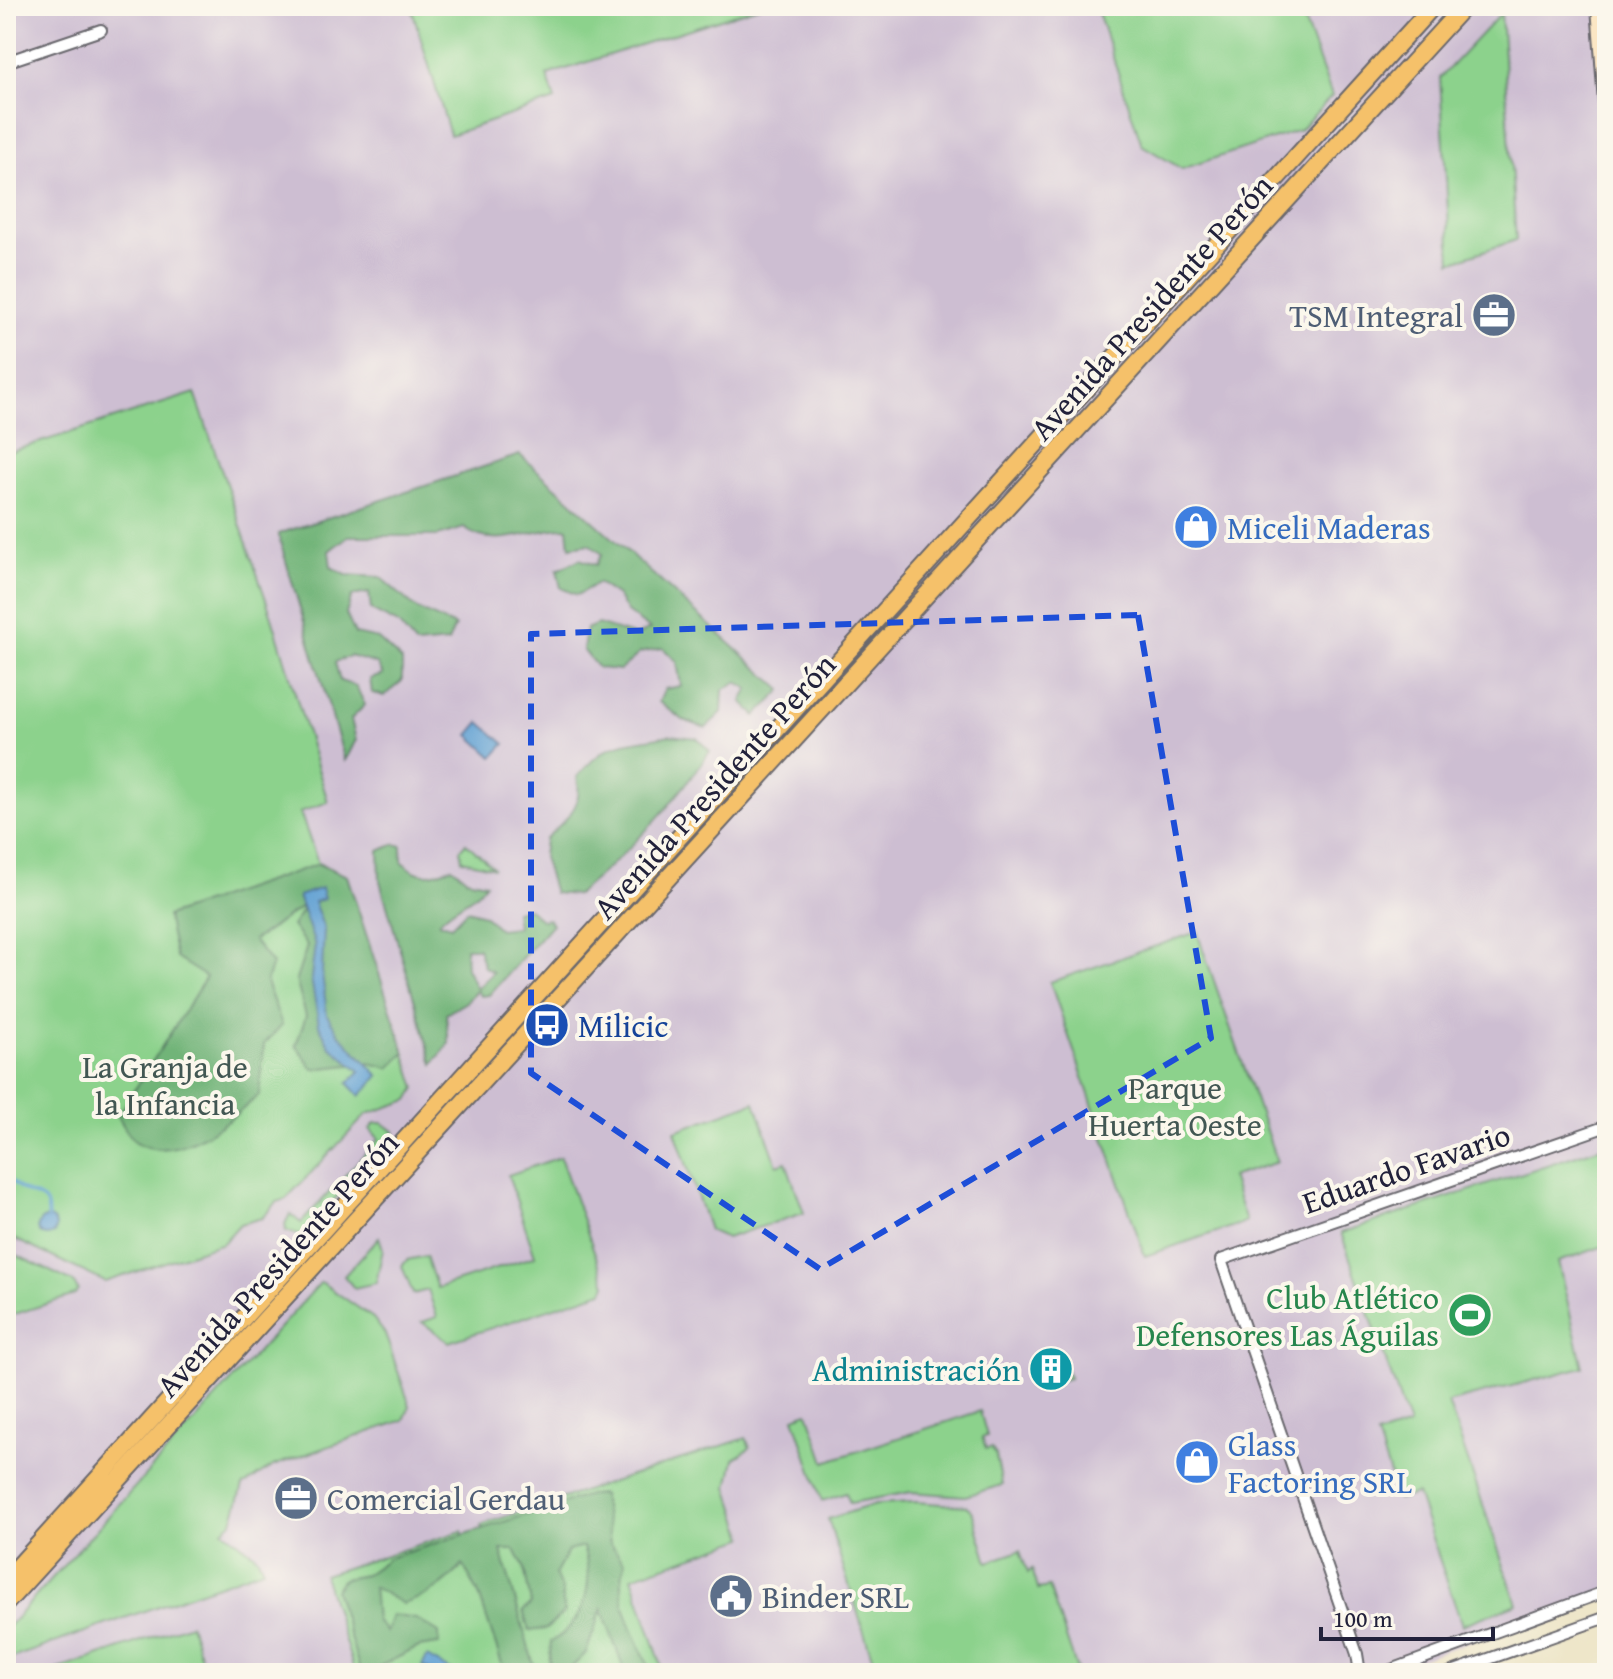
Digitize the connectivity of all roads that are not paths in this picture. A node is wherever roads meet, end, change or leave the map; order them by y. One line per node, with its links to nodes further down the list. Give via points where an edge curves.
1 (1433, 6): 8 (main road, Avenida Presidente Perón)
2 (1464, 6): 10 (main road, Avenida Presidente Perón)
3 (1599, 6): 6 (main road)
4 (101, 30): 5 (street)
5 (6, 62)
6 (1607, 117)
7 (1607, 1126): 12 (street, Eduardo Favario, via 1221,1260)
8 (6, 1580)
9 (1607, 1591): 13 (street)
10 (6, 1603)
11 (1607, 1617): 14 (street)
12 (1360, 1673)
13 (1383, 1673)
14 (1449, 1673)

